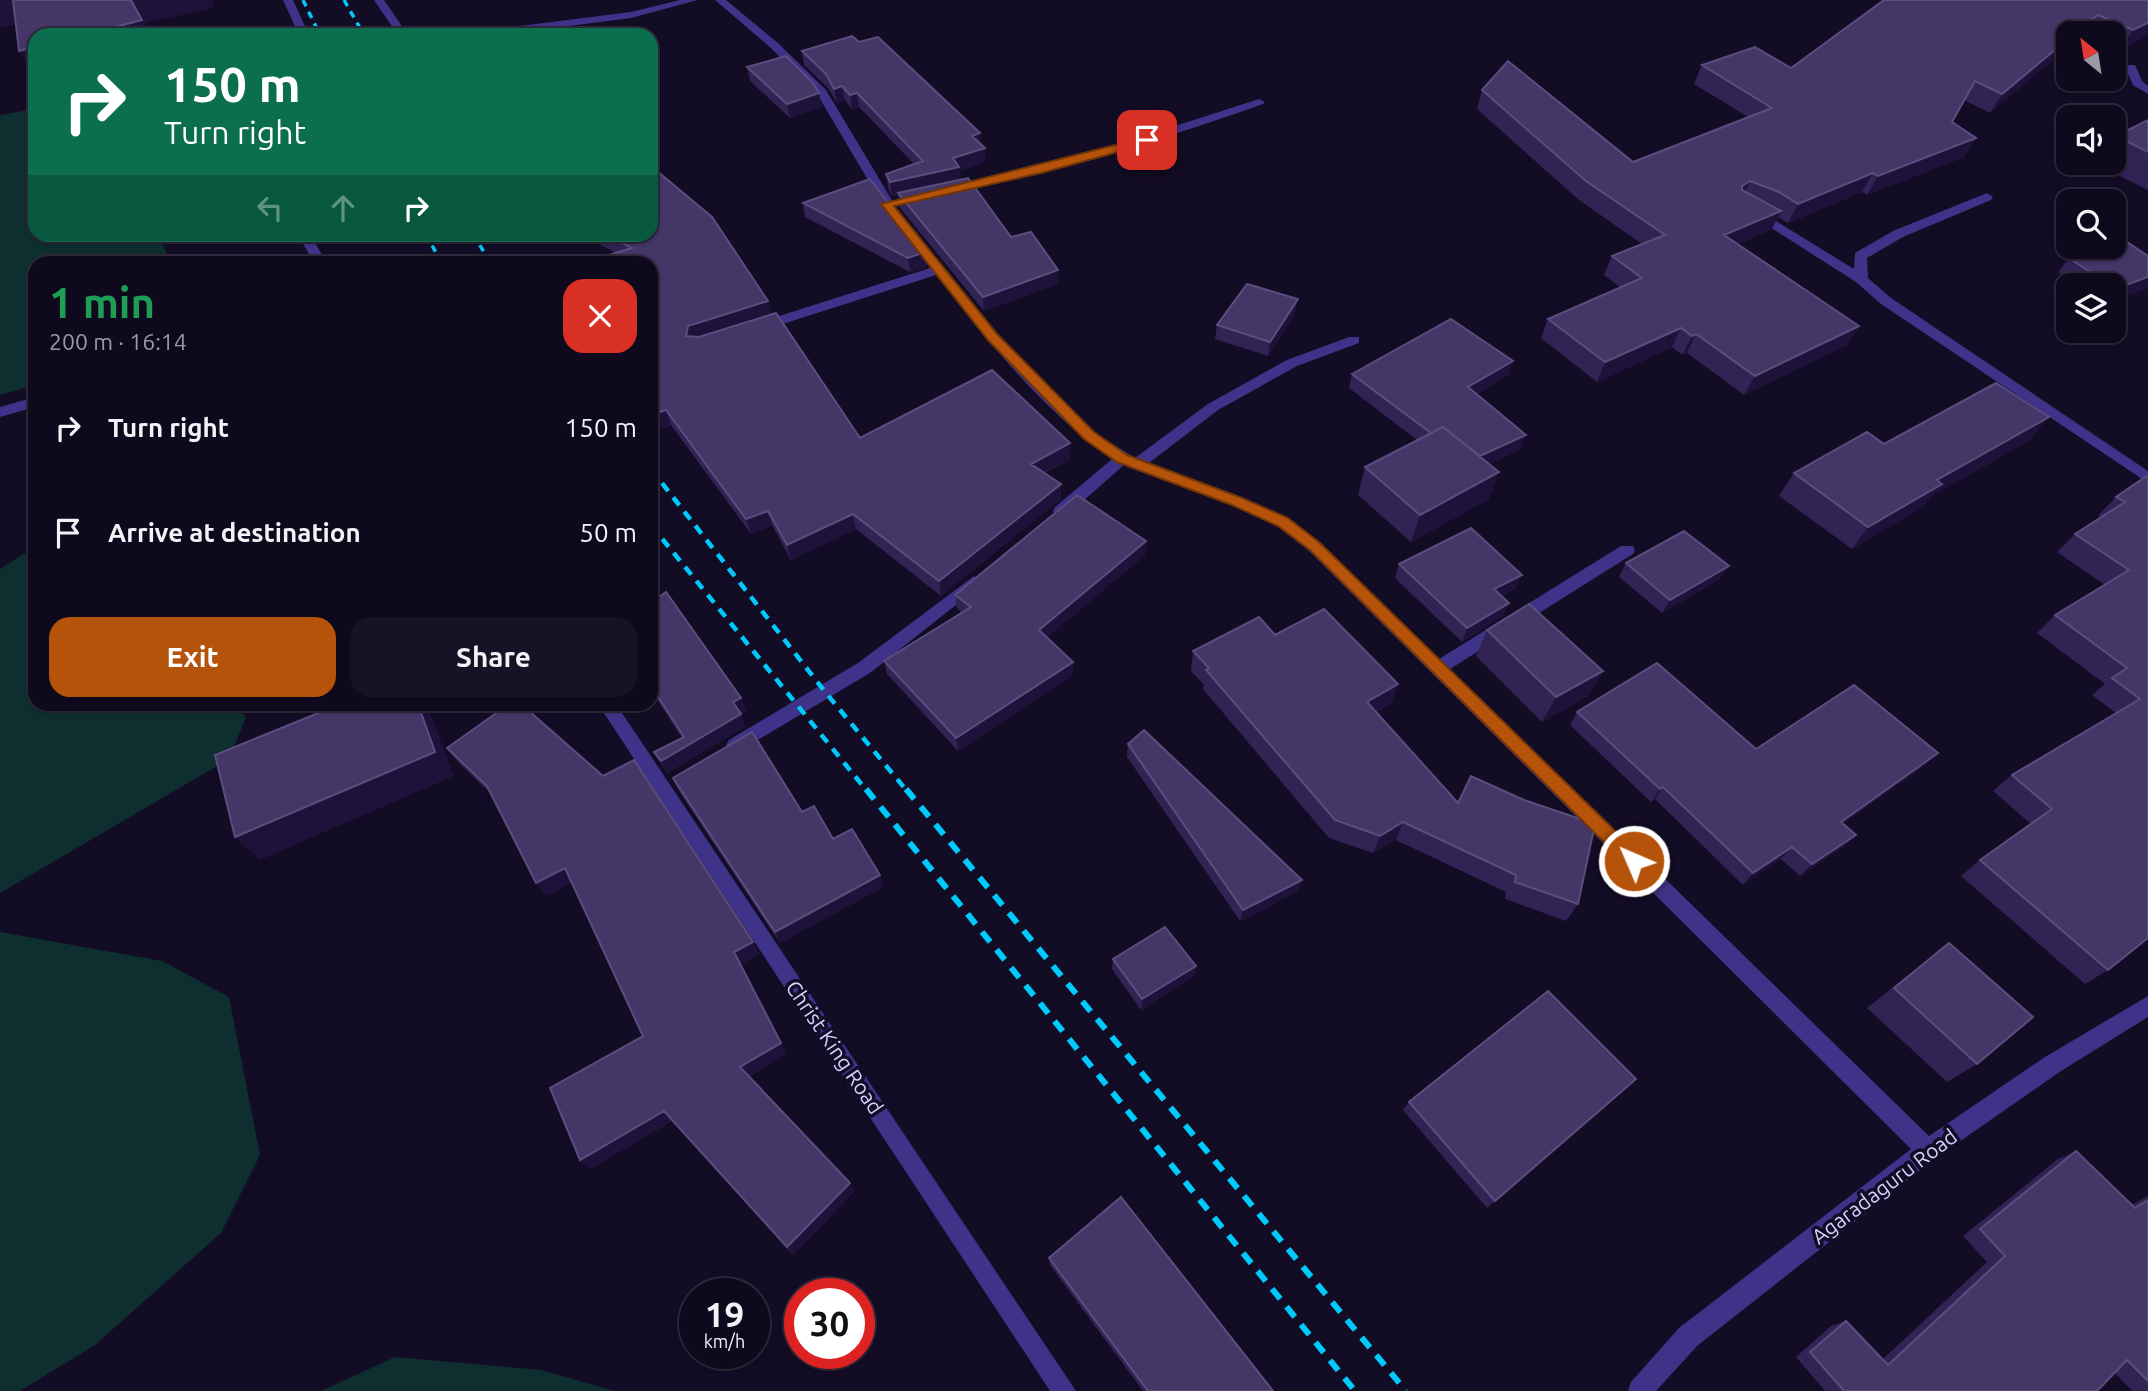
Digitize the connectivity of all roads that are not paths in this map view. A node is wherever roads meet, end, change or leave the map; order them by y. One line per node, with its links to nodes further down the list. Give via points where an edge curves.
1 (288, 0): 5 (street)
2 (379, 0): 6 (street)
3 (693, 0): 7 (street, via 631,15)
4 (720, 0): 14 (street, via 822,92)
5 (301, 28)
6 (398, 28)
7 (528, 28)
8 (2131, 67): 9 (street, via 2137,83)
9 (2148, 91)
10 (1259, 102): 11 (street, via 1174,133)
11 (938, 192)
12 (1987, 197): 15 (street, via 1898,234 1860,256)
13 (1740, 207): 15 (street, via 1764,217)
14 (939, 270): 16 (street); 20 (street, via 992,337 1089,436)
15 (1861, 279): 21 (street, via 1886,301)
16 (748, 330)
17 (1354, 340): 20 (street, via 1292,363)
18 (28, 404): 19 (street)
19 (0, 412)
20 (1130, 461): 22 (street); 25 (street, via 1283,522 1315,547)
21 (2148, 478)
22 (1052, 518)
23 (1627, 550): 25 (street)
24 (992, 568): 27 (street, via 864,668)
25 (1438, 668): 29 (street)
26 (612, 711): 30 (street, Christ King Road, via 669,785)
27 (722, 753)
28 (2148, 1006): 29 (street, Agaradaguru Road)
29 (1928, 1150): 31 (street, Agaradaguru Road, via 1688,1337)
30 (1064, 1391)
31 (1640, 1391)

